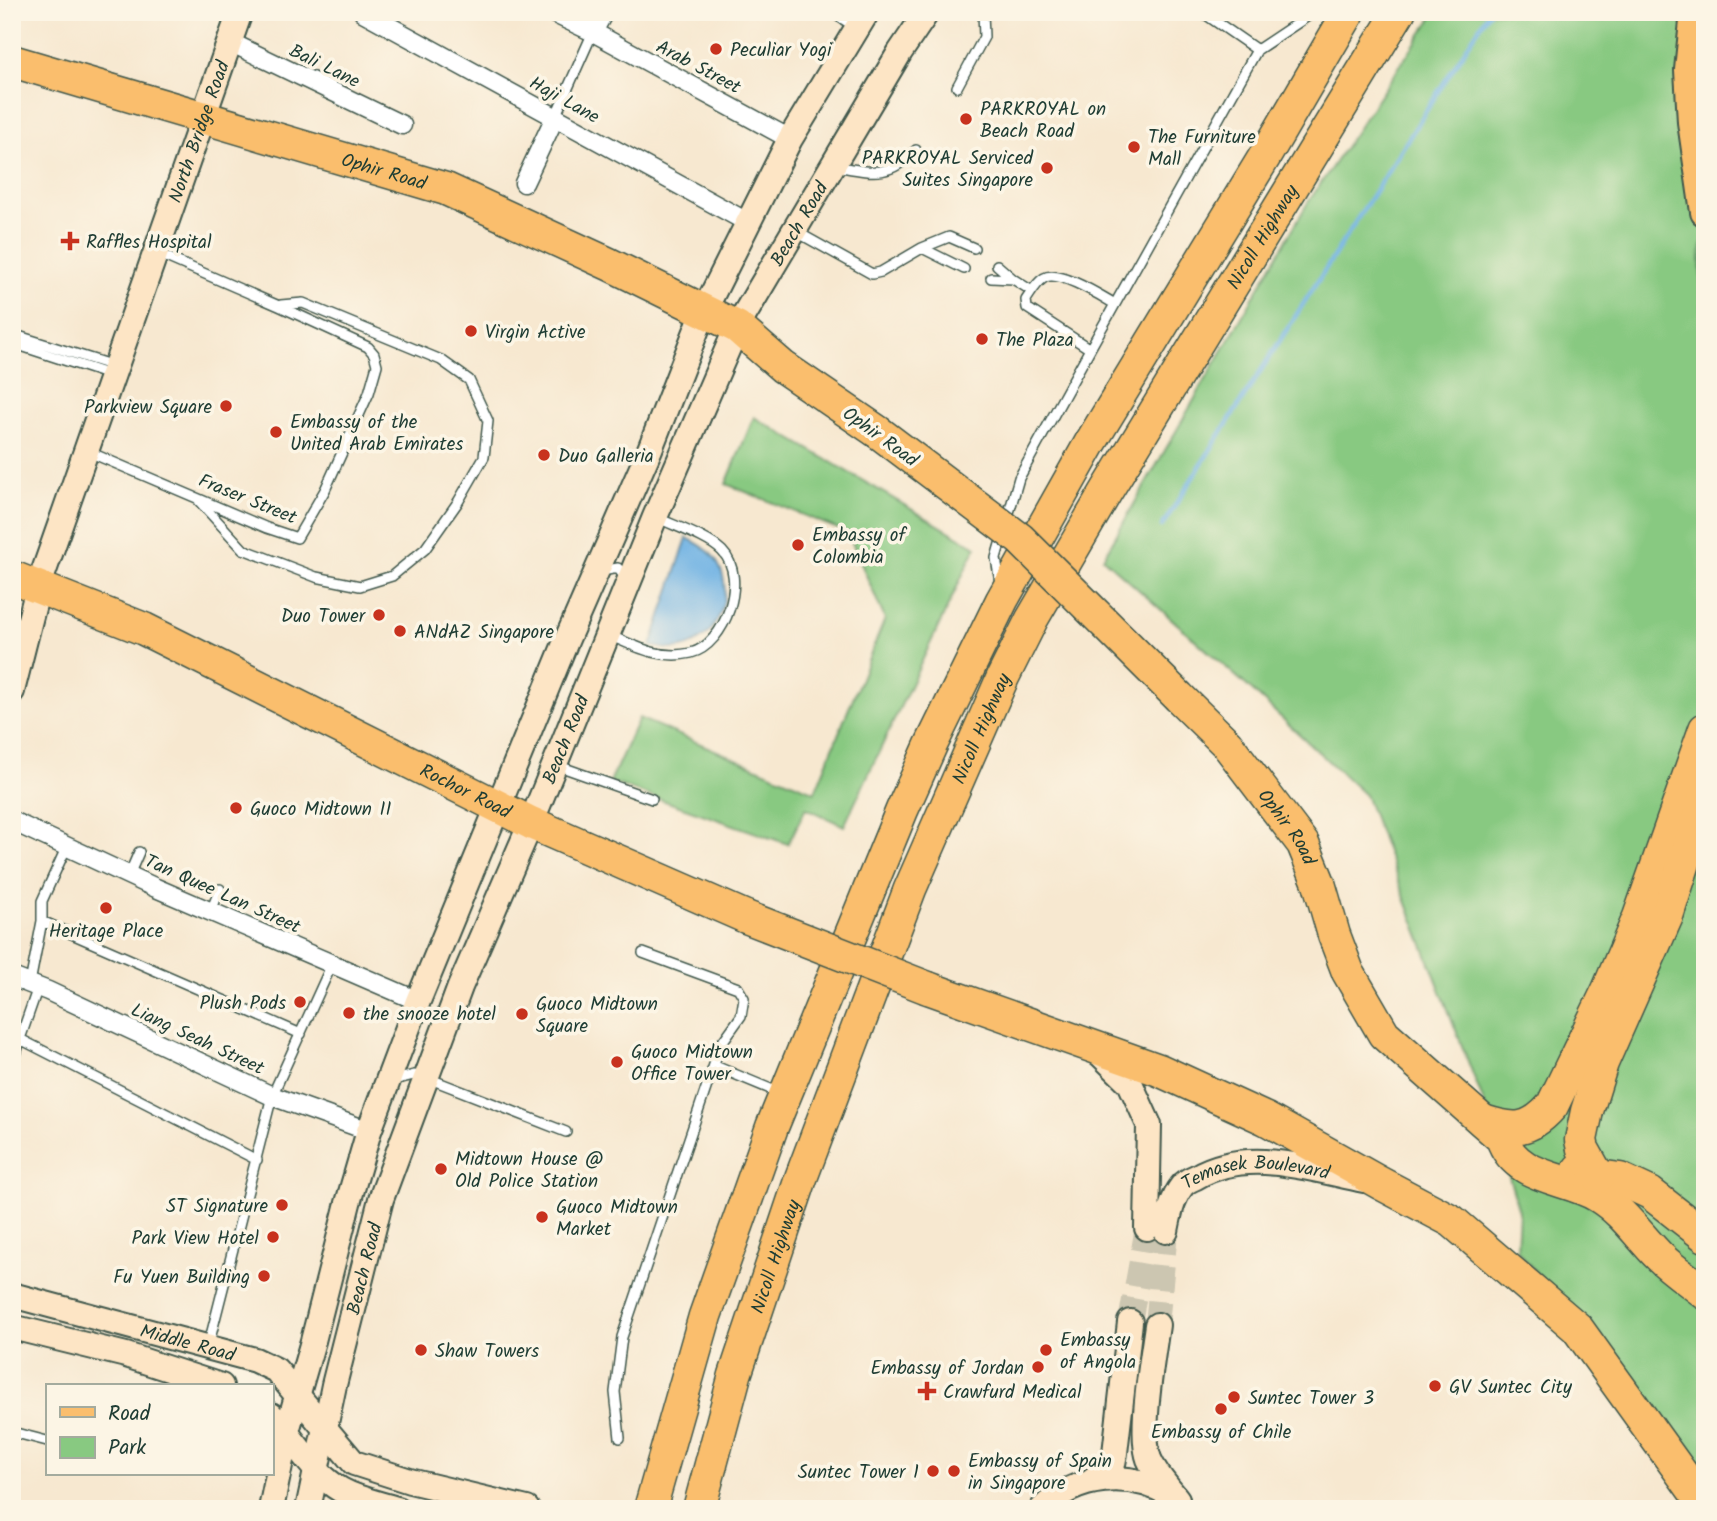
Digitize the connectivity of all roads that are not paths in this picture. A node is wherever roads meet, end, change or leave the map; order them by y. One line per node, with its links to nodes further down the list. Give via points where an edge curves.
1 (240, 12): 14 (main road, North Bridge Road)
2 (363, 12): 19 (street, Haji Lane)
3 (551, 12): 13 (street, Arab Street)
4 (604, 12): 13 (street)
5 (927, 12): 23 (main road, Beach Road)
6 (983, 12): 17 (lane, via 984,37)
7 (1202, 12): 15 (lane)
8 (1314, 12): 15 (lane)
9 (1349, 12): 51 (highway, Nicoll Highway, via 1091,442)
10 (1401, 12): 113 (highway, Nicoll Highway, via 1106,492 1003,677 910,889 801,1178 735,1375)
11 (1695, 12): 25 (main road, via 1689,70 1697,174)
12 (856, 16): 21 (main road, Beach Road)
13 (593, 32): 19 (lane); 21 (street, Arab Street)
14 (230, 42): 18 (main road, North Bridge Road); 20 (street, Bali Lane)
15 (1257, 50): 36 (lane)
16 (12, 61): 18 (highway, Ophir Road)
17 (957, 88)
18 (202, 115): 30 (main road, North Bridge Road); 38 (highway, Ophir Road, via 446,189)
19 (555, 117): 24 (street); 26 (street, Haji Lane)
20 (402, 125)
21 (790, 139): 26 (main road, Beach Road)
22 (916, 149): 23 (lane, via 880,173)
23 (833, 166): 27 (main road, Beach Road)
24 (524, 183)
25 (1705, 212)
26 (747, 222): 38 (main road, Beach Road)
27 (793, 230): 28 (lane, via 872,274); 39 (main road, Beach Road)
28 (922, 248): 29 (lane, via 949,237); 32 (lane)
29 (974, 248)
30 (154, 252): 37 (lane, Fraser Street); 44 (main road, North Bridge Road)
31 (997, 265): 34 (lane)
32 (964, 269)
33 (991, 278): 34 (lane)
34 (1013, 279): 35 (lane)
35 (1032, 291): 36 (lane, via 1053,276); 42 (lane, via 1025,305 1037,319)
36 (1115, 304): 42 (lane)
37 (284, 305): 46 (lane, Fraser Street, via 368,347 377,365 326,490 297,538); 46 (lane, via 303,303 413,347 469,380 488,421 484,457 425,548 392,576 360,586 316,577 243,549)
38 (704, 311): 39 (highway, Ophir Road); 48 (main road, Beach Road)
39 (737, 327): 47 (main road, Beach Road); 80 (highway, Ophir Road, bridge, via 783,367 1020,539 1227,744 1303,844 1348,972 1384,1034)
40 (12, 334): 43 (lane)
41 (12, 343): 43 (lane)
42 (1090, 349): 51 (lane, via 1019,478 996,558)
43 (58, 352): 44 (lane)
44 (112, 370): 45 (main road, North Bridge Road)
45 (84, 450): 46 (lane, Fraser Street); 49 (main road, North Bridge Road)
46 (195, 496)
47 (655, 517): 50 (main road, Beach Road); 52 (lane, via 722,551 734,575 731,605 718,633 707,646 691,653 650,653)
48 (597, 572): 50 (lane, via 618,568); 58 (main road, Beach Road)
49 (25, 582): 53 (main road, North Bridge Road); 58 (highway, Rochor Road, via 144,629)
50 (628, 583): 52 (main road, Beach Road)
51 (1002, 600): 78 (highway, Nicoll Highway, via 902,810)
52 (608, 634): 55 (main road, Beach Road)
53 (12, 691)
54 (1705, 729): 80 (highway, via 1639,917 1552,1106 1525,1127)
55 (555, 764): 57 (lane); 60 (main road, Beach Road)
56 (1705, 797): 84 (highway, via 1667,916 1602,1063 1587,1111 1581,1140)
57 (652, 799)
58 (499, 806): 60 (highway, Rochor Road); 70 (main road, Beach Road)
59 (12, 821): 61 (street, Tan Quee Lan Street)
60 (531, 824): 73 (highway, Rochor Road, bridge, via 746,917); 76 (main road, Beach Road)
61 (68, 846): 63 (street, Tan Quee Lan Street); 66 (lane, via 42,901)
62 (139, 852): 63 (lane)
63 (129, 875): 65 (street, Tan Quee Lan Street)
64 (220, 889): 65 (lane)
65 (211, 911): 68 (street, Tan Quee Lan Street)
66 (42, 921): 69 (lane); 71 (lane)
67 (643, 953): 74 (lane, via 738,988 744,998 741,1016 721,1044)
68 (332, 964): 70 (street, Tan Quee Lan Street); 71 (lane)
69 (27, 982): 72 (lane); 79 (street, Liang Seah Street)
70 (418, 1001): 77 (main road, Beach Road)
71 (301, 1034): 79 (lane)
72 (20, 1039): 75 (lane); 83 (lane)
73 (1096, 1049): 85 (highway, Rochor Road, via 1159,1070 1266,1119); 85 (main road, Temasek Boulevard, via 1130,1083 1149,1125 1157,1230 1183,1184 1209,1169 1234,1163 1275,1162)
74 (715, 1066): 78 (lane); 100 (lane, via 622,1337 615,1392)
75 (12, 1071)
76 (425, 1077): 77 (lane); 82 (lane); 98 (main road, Beach Road, via 381,1199)
77 (388, 1082): 81 (main road, Beach Road)
78 (785, 1095): 112 (highway, Nicoll Highway, via 705,1317)
79 (272, 1096): 81 (street, Liang Seah Street); 83 (lane)
80 (1492, 1129): 84 (highway, Ophir Road, via 1564,1164)
81 (369, 1131): 92 (main road, Beach Road)
82 (566, 1132)
83 (257, 1160): 93 (lane)
84 (1586, 1182): 86 (highway, via 1620,1179 1650,1193); 87 (highway, via 1660,1256)
85 (1380, 1183): 105 (highway, Rochor Road, via 1452,1220 1577,1328)
86 (1705, 1236)
87 (1705, 1293)
88 (12, 1294): 93 (main road, Middle Road)
89 (1130, 1322): 103 (main road, via 1113,1464)
90 (1157, 1325): 106 (main road, via 1146,1451 1154,1470)
91 (12, 1327): 95 (main road, Middle Road, via 127,1355)
92 (313, 1341): 94 (main road, via 301,1355); 96 (main road, Beach Road)
93 (208, 1347): 94 (main road, Middle Road)
94 (276, 1370): 96 (main road, Middle Road)
95 (206, 1384)
96 (297, 1394): 97 (main road, Beach Road); 98 (main road, Middle Road)
97 (279, 1423): 102 (main road); 107 (main road, Beach Road)
98 (324, 1430): 102 (main road, Beach Road); 111 (main road, Middle Road, via 354,1463)
99 (12, 1432): 101 (lane)
100 (620, 1438)
101 (46, 1441)
102 (316, 1471): 104 (main road); 108 (main road, Beach Road)
103 (1091, 1481): 106 (main road, via 1136,1481 1161,1489); 114 (main road)
104 (365, 1501): 109 (main road); 110 (main road)
105 (1703, 1502)
106 (1183, 1504)
107 (271, 1509)
108 (308, 1509)
109 (339, 1509)
110 (397, 1509)
111 (527, 1509)
112 (650, 1509)
113 (699, 1509)
114 (1042, 1509)

